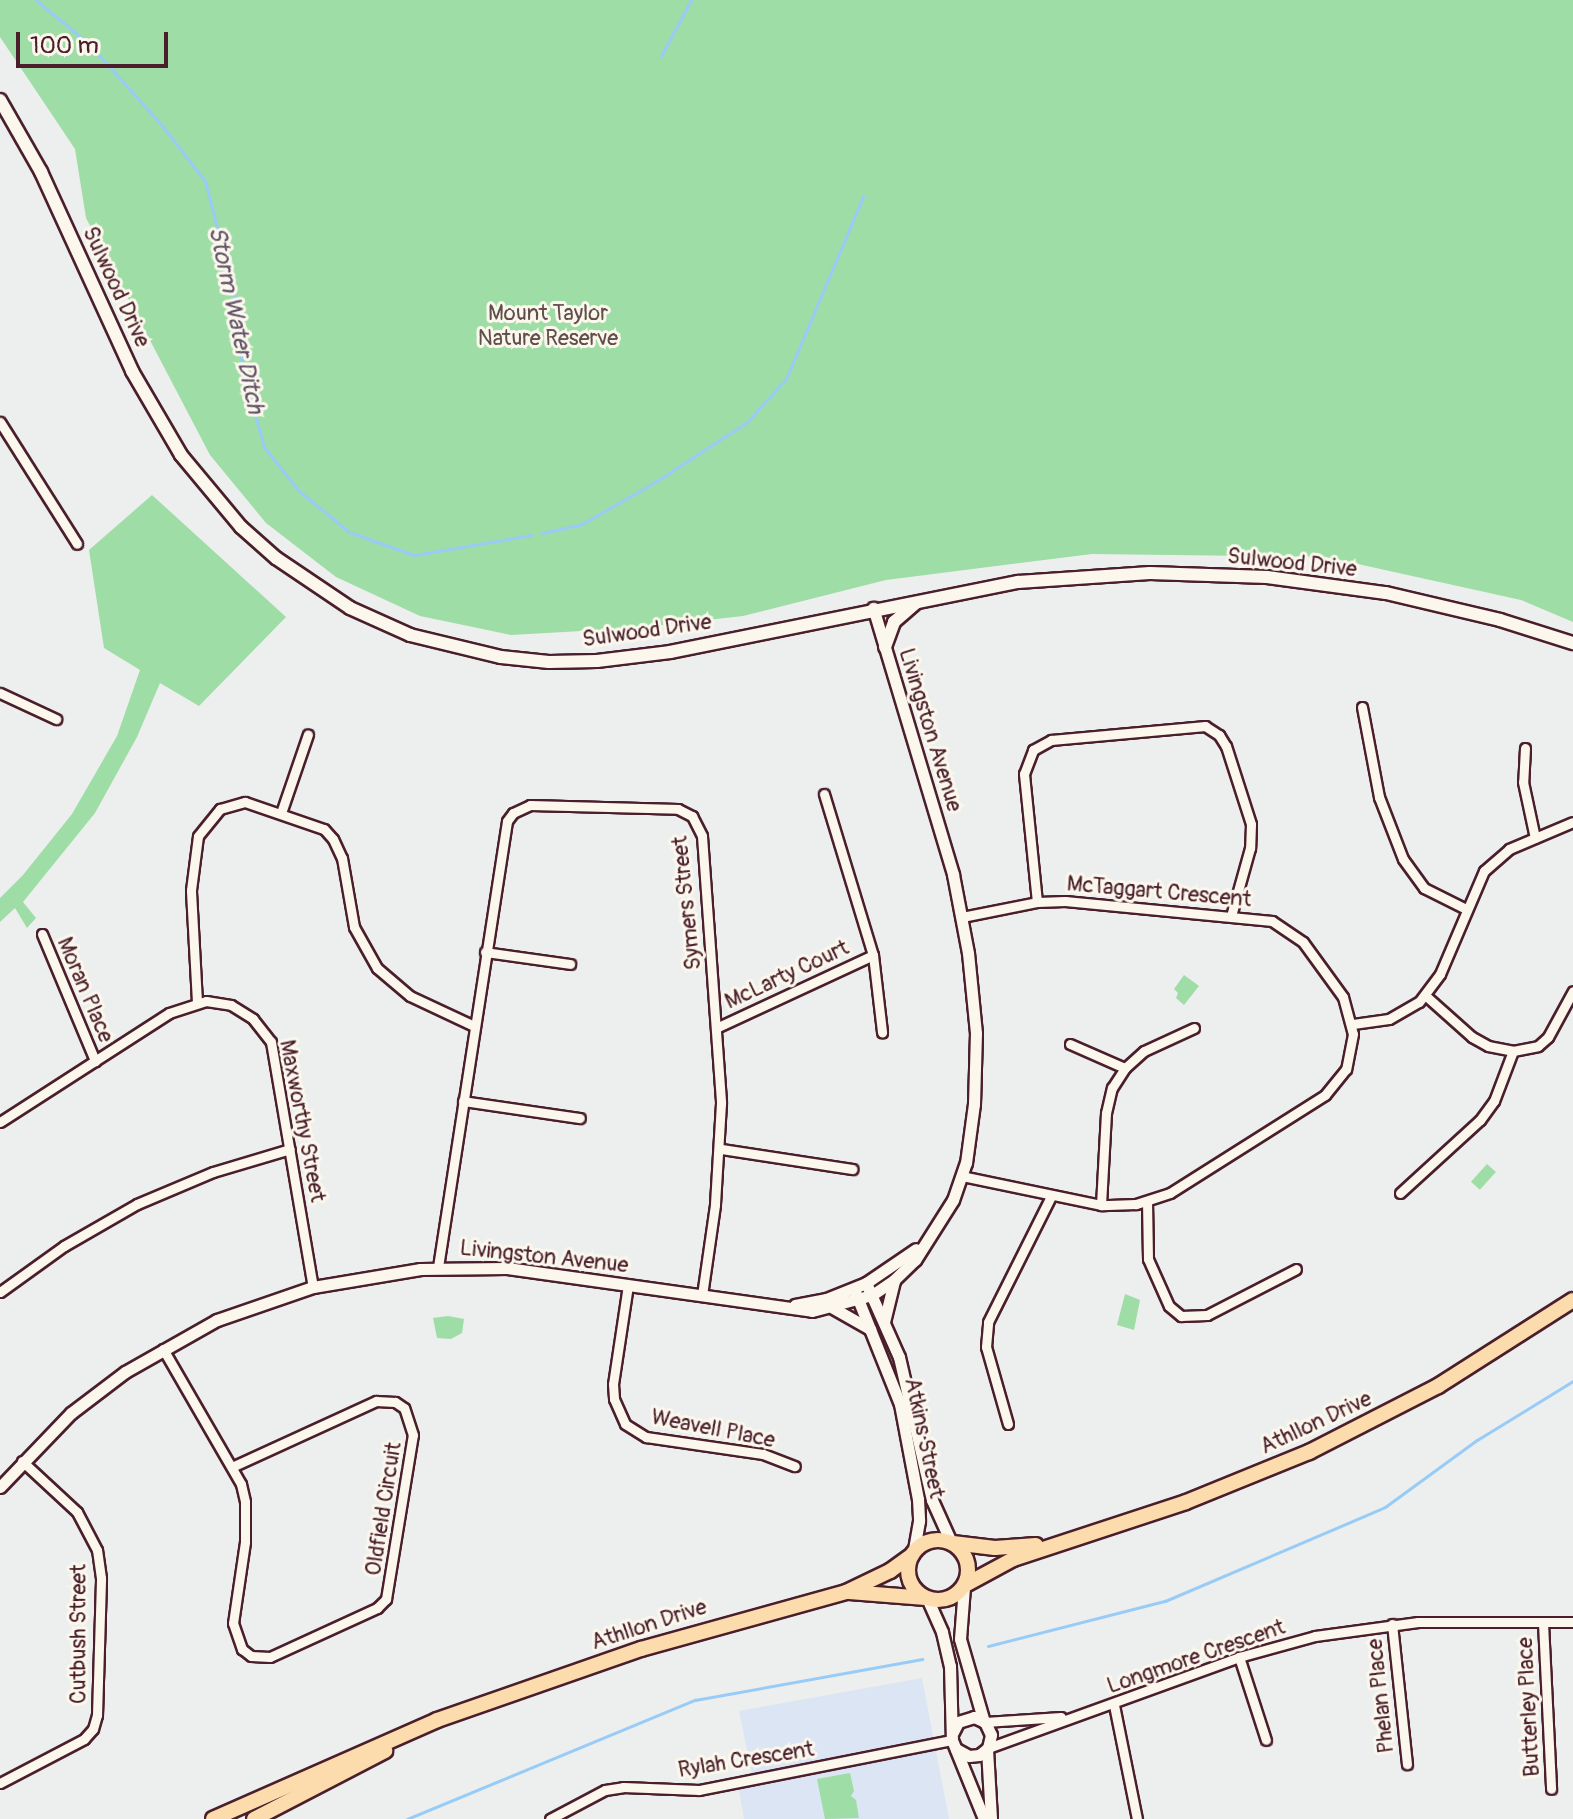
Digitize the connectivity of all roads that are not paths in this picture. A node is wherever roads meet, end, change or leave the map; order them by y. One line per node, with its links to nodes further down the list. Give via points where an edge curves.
1 (0, 100): 5 (main road, Sulwood Drive, via 41,172 132,371 181,455 241,527 300,576 350,608 442,645 549,662 670,652)
2 (0, 422): 3 (street)
3 (77, 544)
4 (922, 599): 5 (main road, Sulwood Drive); 6 (main road, Sulwood Drive, via 1092,576 1267,577 1439,604); 7 (main road, via 898,616)
5 (873, 608): 7 (street, Livingston Avenue)
6 (1573, 643)
7 (885, 647): 20 (street, Livingston Avenue)
8 (0, 693): 10 (street)
9 (1362, 707): 18 (street, via 1379,797 1403,859 1424,888)
10 (56, 719)
11 (308, 734): 14 (street)
12 (1525, 748): 16 (street, via 1523,782)
13 (824, 794): 23 (street, McLarty Court)
14 (281, 813): 27 (street, via 232,803 214,813 198,836 191,890); 29 (street, via 324,829 337,844 354,927 377,968 410,996)
15 (1573, 822): 16 (street)
16 (1535, 838): 18 (street, via 1496,858)
17 (1037, 902): 19 (street, McTaggart Crescent); 19 (street, via 1024,774 1033,750 1051,740 1205,726 1226,746 1251,824 1250,848); 20 (street, McTaggart Crescent)
18 (1466, 909): 26 (street)
19 (1231, 916): 28 (street, McTaggart Crescent, via 1272,921 1303,942 1343,997)
20 (962, 917): 43 (street, Livingston Avenue, via 976,1057)
21 (42, 934): 35 (street, Moran Place)
22 (485, 952): 24 (street); 29 (street, Symers Street); 30 (street, Symers Street, via 503,831 513,813 530,805 678,809 692,816 702,836)
23 (873, 955): 30 (street, McLarty Court); 32 (street, McLarty Court)
24 (570, 964)
25 (1573, 991): 34 (street, via 1548,1037 1538,1046)
26 (1426, 996): 28 (street, via 1405,1013); 34 (street, via 1472,1037)
27 (197, 1002): 35 (street, via 169,1013); 40 (street, Maxworthy Street, via 231,1005 267,1033)
28 (1353, 1024): 46 (street, via 1346,1069 1325,1095 1193,1181)
29 (474, 1026): 37 (street, Symers Street)
30 (716, 1028): 41 (street, Symers Street)
31 (1194, 1028): 36 (street, via 1144,1051)
32 (882, 1032)
33 (1070, 1044): 36 (street)
34 (1513, 1051): 44 (street, via 1494,1101 1480,1120)
35 (95, 1061): 39 (street)
36 (1125, 1068): 47 (street, via 1108,1105)
37 (463, 1101): 38 (street); 49 (street, Symers Street)
38 (580, 1118)
39 (0, 1122)
40 (290, 1149): 54 (street, Maxworthy Street); 56 (street, via 213,1172 137,1204 64,1246)
41 (721, 1149): 42 (street); 57 (street, Symers Street)
42 (852, 1169)
43 (962, 1176): 45 (street); 48 (street, Livingston Avenue)
44 (1400, 1193)
45 (1051, 1196): 47 (street); 66 (street, via 988,1322 987,1356)
46 (1147, 1201): 47 (street); 50 (street, via 1148,1259 1169,1306 1181,1316 1207,1315)
47 (1101, 1205)
48 (931, 1235): 51 (street, Livingston Avenue); 52 (street, Livingston Avenue)
49 (438, 1267): 53 (street, Livingston Avenue, via 521,1270); 54 (street, Livingston Avenue)
50 (1296, 1269)
51 (894, 1280): 58 (street, Livingston Avenue); 63 (street)
52 (866, 1283): 55 (street, Livingston Avenue); 58 (street, Atkins Street)
53 (628, 1285): 57 (street, Livingston Avenue); 68 (street, Weavell Place, via 613,1384 625,1424 646,1437 763,1454)
54 (313, 1287): 65 (street, Livingston Avenue, via 255,1305)
55 (854, 1289): 60 (street, Atkins Street); 61 (street, Livingston Avenue, via 806,1304)
56 (0, 1292)
57 (702, 1295): 61 (street, Livingston Avenue)
58 (872, 1295): 60 (street, Livingston Avenue); 63 (street, Atkins Street)
59 (1573, 1300): 72 (main road, Athllon Drive, via 1438,1386 1309,1452 1186,1502)
60 (859, 1301): 62 (street, Livingston Avenue); 64 (street, Atkins Street)
61 (766, 1305): 62 (street, Livingston Avenue, via 798,1311)
62 (833, 1308): 64 (street)
63 (884, 1322): 71 (street, Atkins Street, via 909,1387 932,1500)
64 (874, 1332): 73 (street, Atkins Street, via 900,1404 918,1499)
65 (163, 1349): 67 (street, Livingston Avenue, via 89,1399); 69 (street, Oldfield Circuit)
66 (1008, 1424)
67 (22, 1461): 70 (street, Livingston Avenue); 89 (street, Cutbush Street, via 77,1512 97,1550 97,1715 84,1739)
68 (795, 1466)
69 (232, 1467): 69 (street, Oldfield Circuit, via 376,1401 386,1399 404,1408 413,1435 386,1599 377,1608 270,1657 251,1656 242,1649 233,1623 245,1502)
70 (0, 1487)
71 (952, 1543): 72 (main road, Athllon Drive, via 995,1548); 73 (main road, via 930,1541); 74 (main road, via 968,1561)
72 (1057, 1543): 74 (main road, Athllon Drive, via 999,1565)
73 (912, 1554): 75 (main road, Athllon Drive); 76 (main road, via 909,1580)
74 (964, 1586): 76 (main road, via 948,1599); 84 (street, via 960,1639)
75 (846, 1592): 76 (main road, Athllon Drive); 82 (main road, Athllon Drive, via 641,1649)
76 (926, 1598): 85 (street, via 947,1649)
77 (1573, 1622): 78 (street, Longmore Crescent)
78 (1543, 1623): 79 (street, Longmore Crescent); 90 (street, Butterley Place)
79 (1392, 1624): 80 (street, Longmore Crescent, via 1315,1636); 88 (street, Phelan Place)
80 (1239, 1657): 81 (street, Longmore Crescent); 86 (street)
81 (1114, 1705): 83 (street, Longmore Crescent); 96 (street)
82 (468, 1711): 91 (main road, Athllon Drive, via 367,1748); 92 (main road, Athllon Drive)
83 (1070, 1717): 84 (street, Longmore Crescent); 87 (street, Longmore Crescent)
84 (984, 1722): 85 (street, via 968,1717 958,1722); 87 (street, via 991,1735)
85 (954, 1740): 87 (street, via 969,1756); 93 (street, Rylah Crescent, via 699,1790 605,1790); 94 (street)
86 (1266, 1740)
87 (987, 1749): 95 (street)
88 (1407, 1764)
89 (0, 1783)
90 (1551, 1789)
91 (213, 1819)
92 (254, 1819)
93 (550, 1819)
94 (984, 1819)
95 (991, 1819)
96 (1137, 1819)

